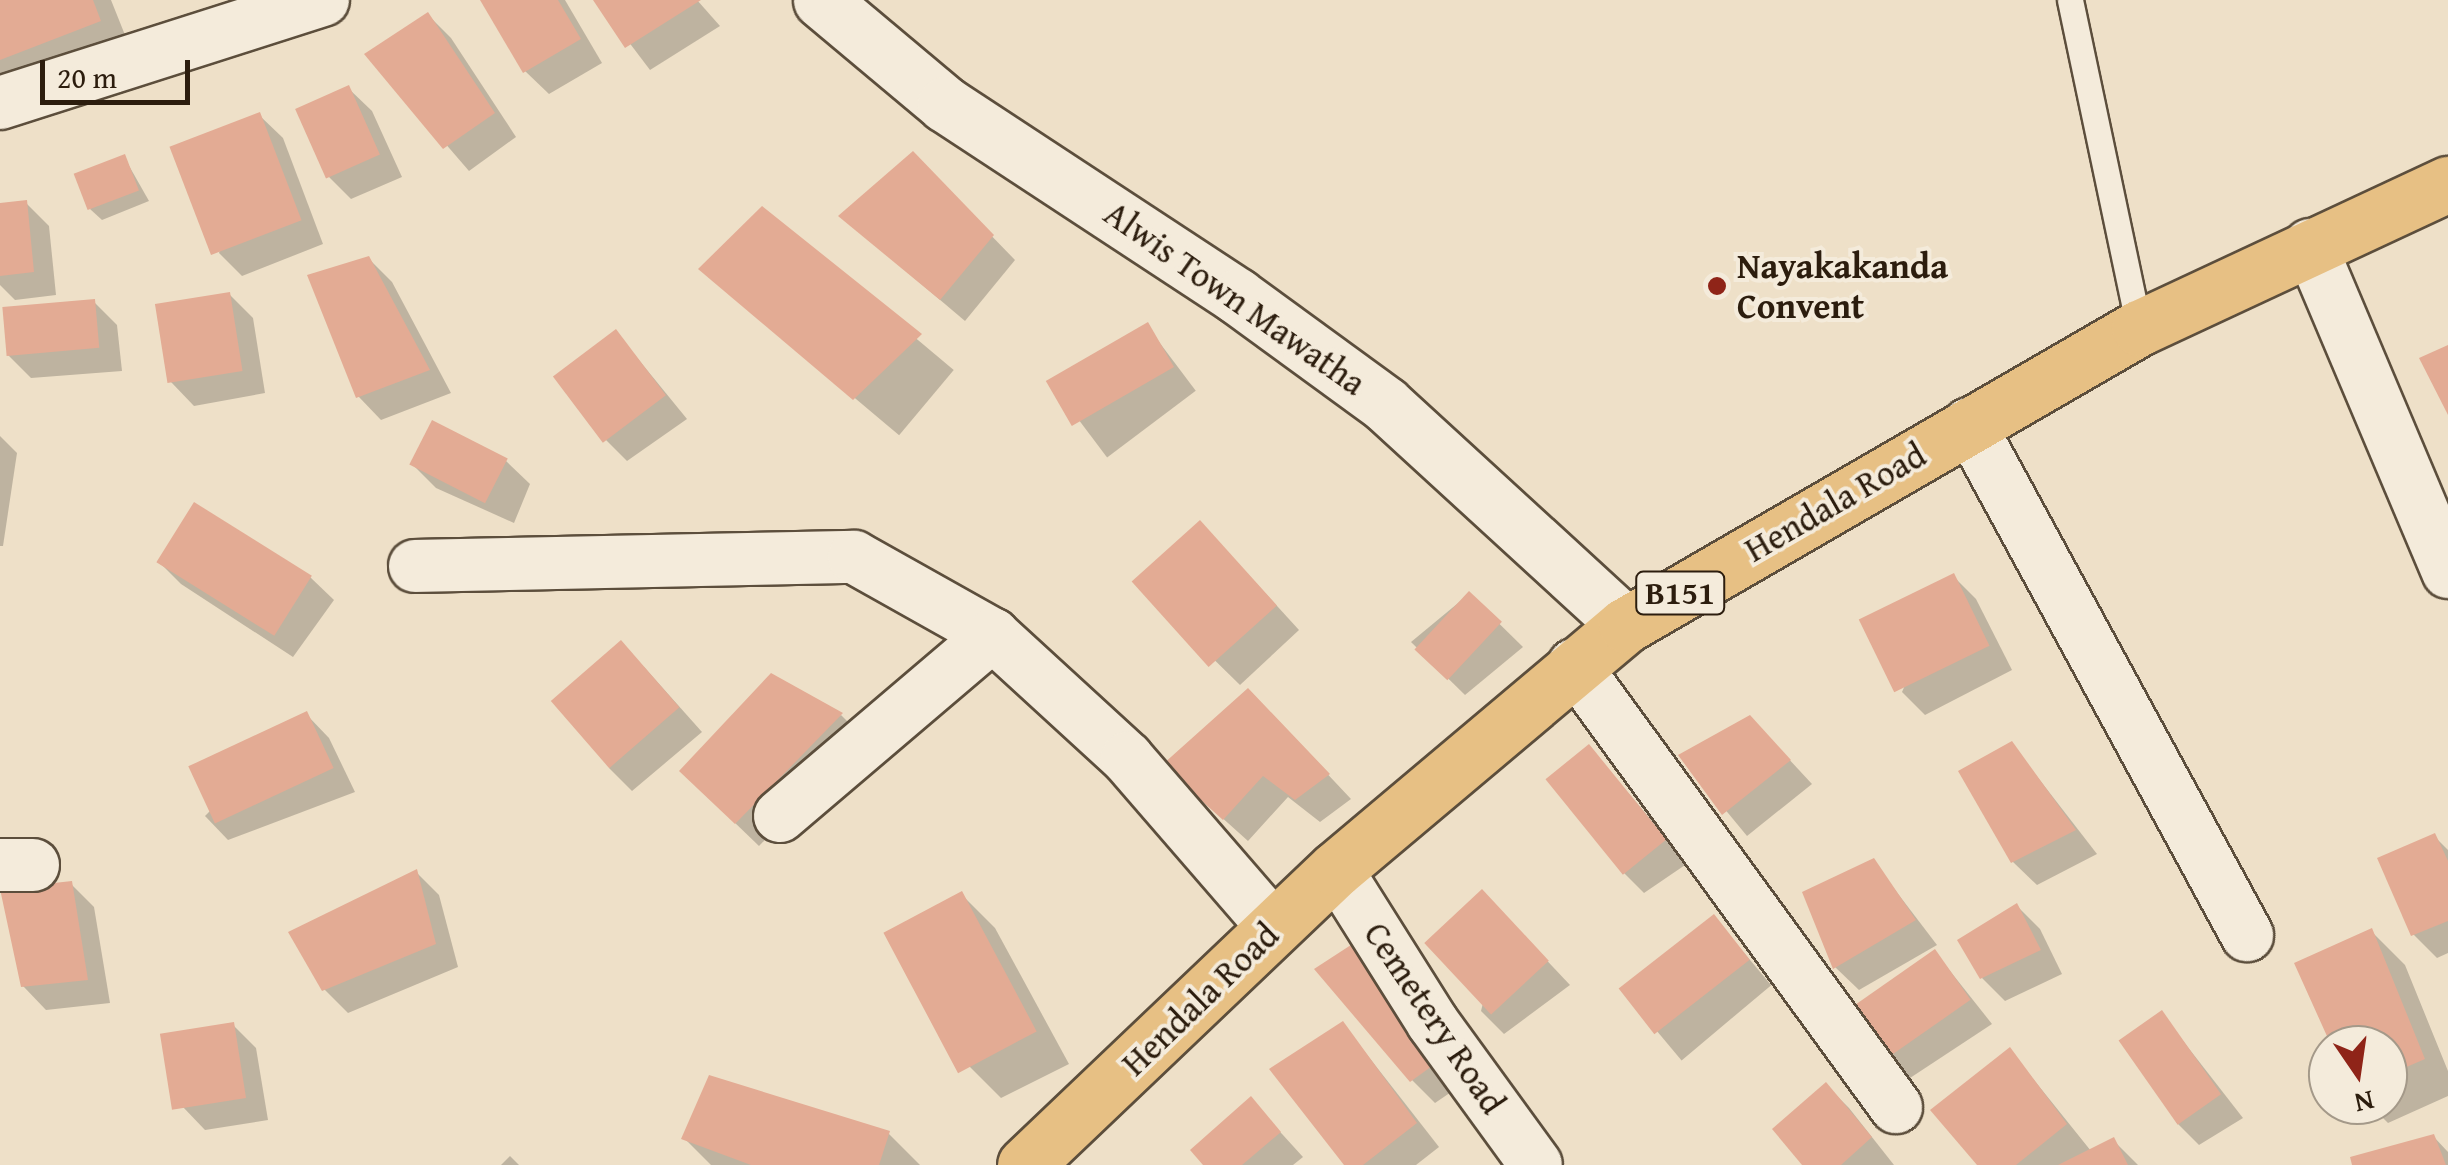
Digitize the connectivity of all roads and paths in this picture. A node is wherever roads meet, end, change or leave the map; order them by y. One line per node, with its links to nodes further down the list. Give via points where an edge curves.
1 (323, 0): 4 (street)
2 (821, 0): 11 (street, Alwis Town Mawatha, via 946,104 1236,296 1385,404)
3 (2070, 0): 7 (lane)
4 (0, 103)
5 (2448, 184): 6 (main road, Hendala Road / B151)
6 (2310, 245): 7 (main road, Hendala Road / B151); 10 (street)
7 (2139, 328): 8 (main road, Hendala Road / B151)
8 (1969, 424): 11 (main road, Hendala Road / B151); 17 (street)
9 (415, 566): 12 (street, via 854,556)
10 (2448, 572)
11 (1626, 626): 13 (main road, Hendala Road / B151)
12 (993, 635): 14 (street); 16 (street, via 1127,758)
13 (1574, 665): 15 (main road, Hendala Road / B151); 18 (street)
14 (780, 816)
15 (1336, 869): 16 (main road, Hendala Road / B151); 20 (street, Cemetery Road, via 1433,1022)
16 (1274, 928): 19 (main road, Hendala Road / B151)
17 (2247, 935)
18 (1896, 1107)
19 (1034, 1162)
20 (1536, 1165)

